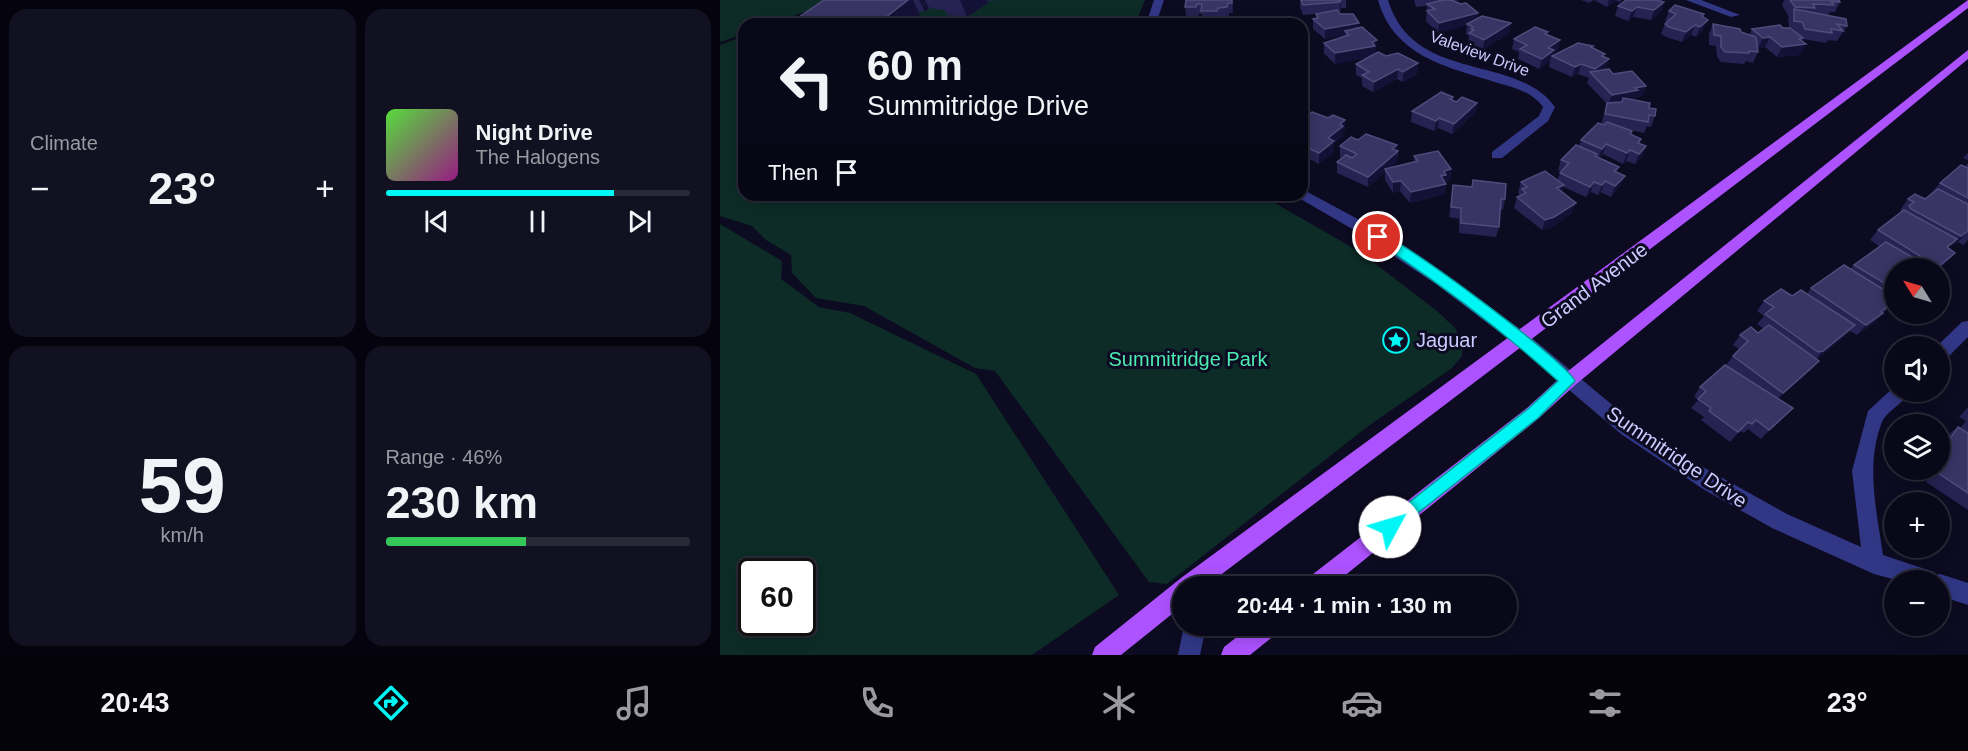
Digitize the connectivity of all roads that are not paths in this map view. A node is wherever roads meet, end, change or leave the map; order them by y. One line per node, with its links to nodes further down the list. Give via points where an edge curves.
1 (1159, 0): 6 (street)
2 (1383, 0): 8 (street, Valeview Drive, via 1385,13 1398,33 1417,46 1543,97 1549,107 1544,118)
3 (1691, 0): 5 (street)
4 (1968, 3): 11 (main road, Grand Avenue)
5 (1735, 15)
6 (1153, 18)
7 (1968, 53): 13 (main road)
8 (1497, 155)
9 (1308, 197): 11 (street, Summitridge Drive, via 1363,226 1416,261)
10 (1968, 327): 12 (street)
11 (1522, 340): 13 (street, Summitridge Drive); 17 (main road, Grand Avenue)
12 (1950, 344)
13 (1568, 381): 15 (street, Summitridge Drive, via 1643,440 1769,518); 18 (main road)
14 (1890, 402): 15 (street, via 1874,417 1862,471)
15 (1874, 564): 16 (street, Summitridge Drive)
16 (1894, 570)
17 (1208, 576)
18 (1329, 576)
19 (1950, 588): 20 (street)
20 (1968, 594)
21 (1172, 603): 24 (main road, Grand Avenue)
22 (1194, 636): 25 (street)
23 (1256, 636): 26 (main road)
24 (1103, 655)
25 (1189, 655)
26 (1232, 655)

